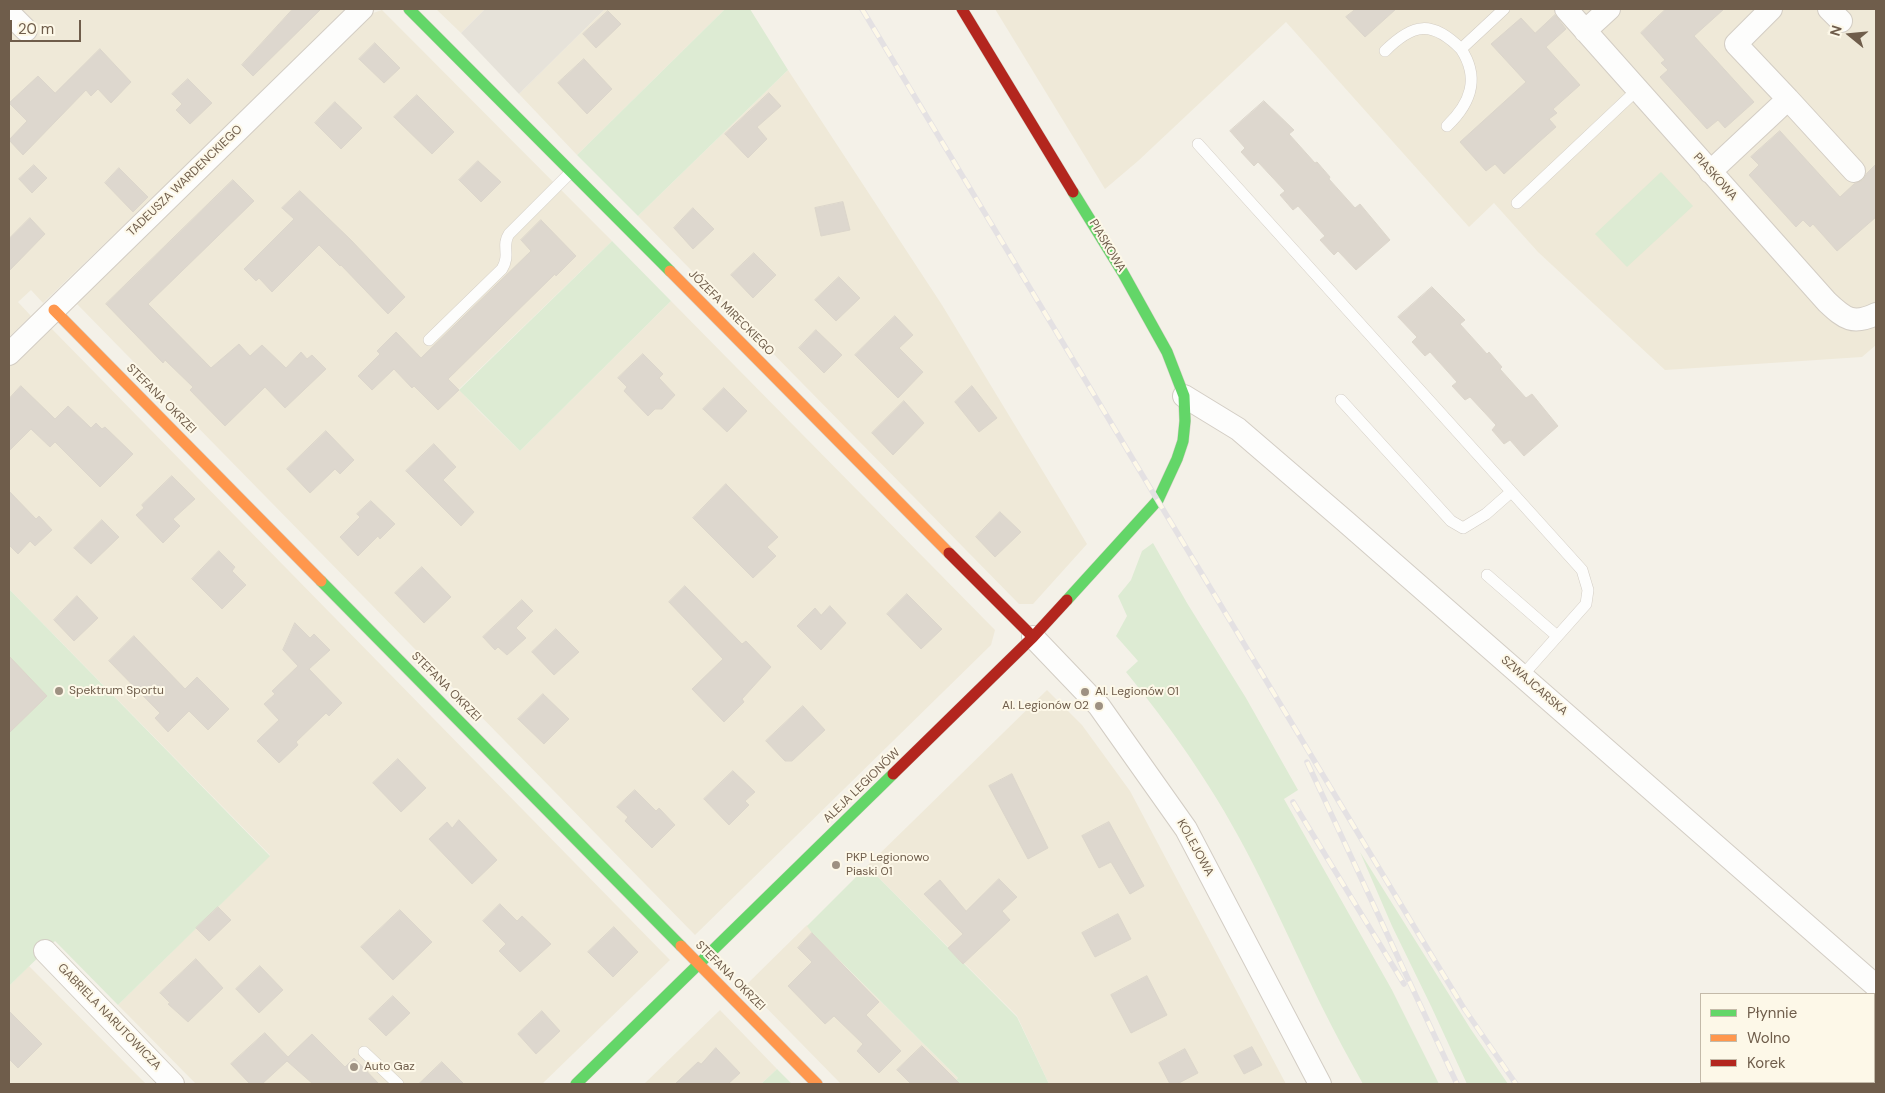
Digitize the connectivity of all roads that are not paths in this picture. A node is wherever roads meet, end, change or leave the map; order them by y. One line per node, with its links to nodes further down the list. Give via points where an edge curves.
1 (362, 9): 21 (street, TADEUSZA WARDENCKIEGO)
2 (409, 9): 18 (street, JÓZEFA MIRECKIEGO)
3 (962, 9): 25 (street, PIASKOWA, via 1123,274 1167,352)
4 (1504, 9): 11 (lane)
5 (1566, 9): 10 (street, PIASKOWA)
6 (1609, 9): 10 (street)
7 (1771, 9): 14 (street, via 1736,44)
8 (9, 13): 9 (street)
9 (26, 30)
10 (1585, 31): 13 (street, PIASKOWA)
11 (1461, 49): 12 (lane, via 1446,35 1416,28 1400,36); 15 (lane, via 1468,60 1472,83 1466,101)
12 (1385, 51)
13 (1637, 90): 19 (street, PIASKOWA); 20 (lane)
14 (1788, 99): 17 (street); 19 (street)
15 (1447, 126)
16 (1198, 144): 27 (lane)
17 (1854, 171)
18 (571, 172): 23 (lane, via 509,234 505,245 508,254 502,269); 31 (street, JÓZEFA MIRECKIEGO)
19 (1710, 172): 22 (street, PIASKOWA, via 1837,312 1862,320)
20 (1517, 203)
21 (54, 310): 24 (street, TADEUSZA WARDENCKIEGO); 34 (street, STEFANA OKRZEI)
22 (1876, 314)
23 (429, 340)
24 (9, 354)
25 (1184, 396): 28 (street, PIASKOWA, via 1183,441); 32 (street, SZWAJCARSKA, via 1238,430)
26 (1341, 400): 27 (lane, via 1450,521 1463,528 1486,514)
27 (1511, 492): 30 (lane, via 1582,570 1588,590 1586,604)
28 (1158, 500): 31 (street, ALEJA LEGIONÓW)
29 (1487, 575): 30 (lane)
30 (1558, 636): 32 (lane)
31 (1033, 637): 34 (street, ALEJA LEGIONÓW); 41 (street, KOLEJOWA, via 1111,721 1186,829)
32 (1522, 676): 35 (street, SZWAJCARSKA)
33 (44, 951): 37 (street, GABRIELA NARUTOWICZA)
34 (699, 965): 39 (street, ALEJA LEGIONÓW); 40 (street, STEFANA OKRZEI)
35 (1876, 986)
36 (364, 1052): 38 (lane)
37 (173, 1084)
38 (398, 1084)
39 (576, 1084)
40 (817, 1084)
41 (1320, 1084)

